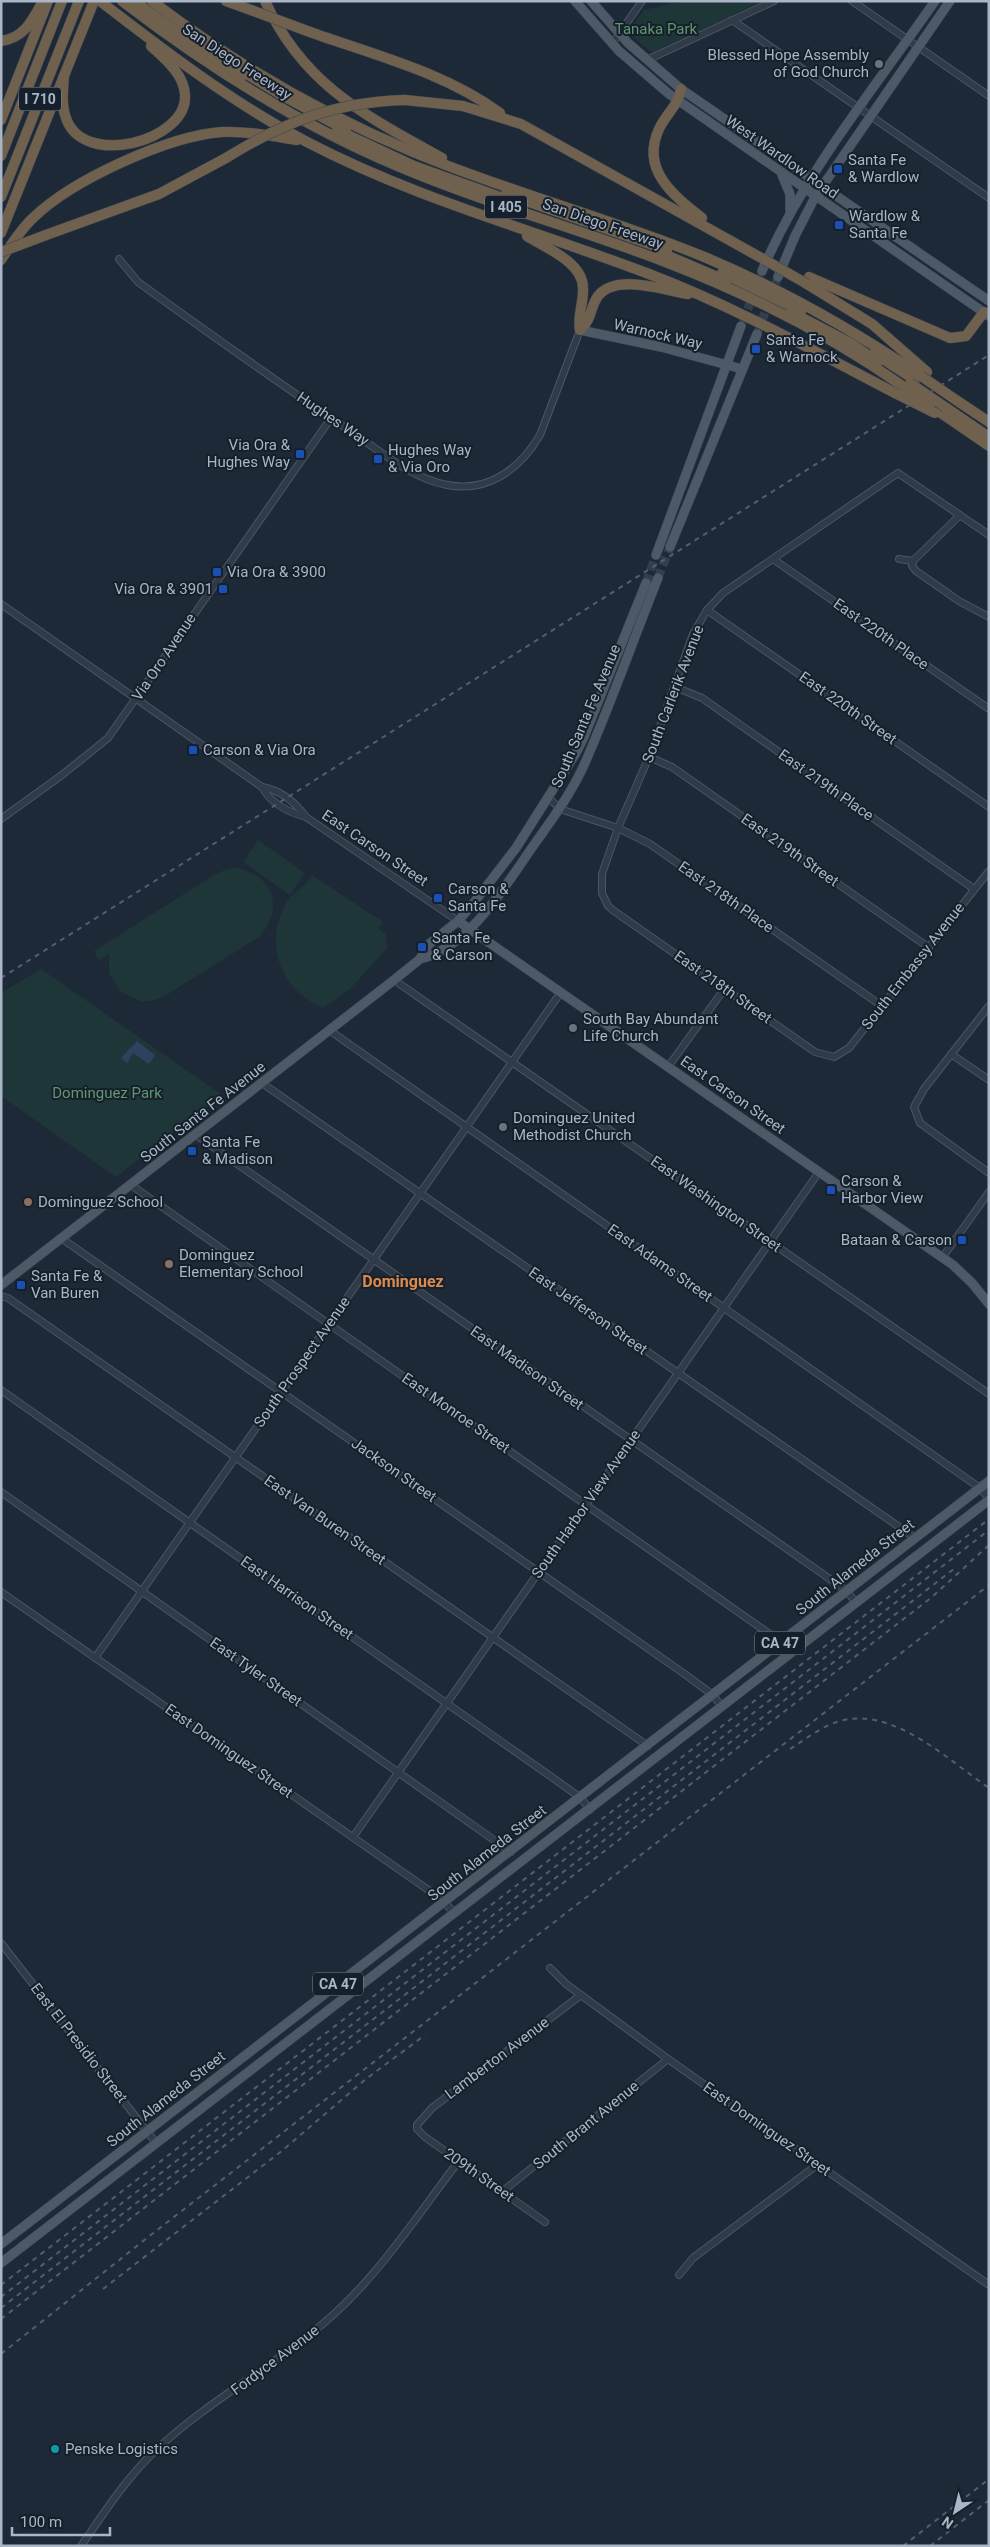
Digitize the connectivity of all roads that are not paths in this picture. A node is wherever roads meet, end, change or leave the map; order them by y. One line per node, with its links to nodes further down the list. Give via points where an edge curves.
1 (42, 1): 24 (highway, via 26,29 12,39)
2 (48, 1): 35 (highway)
3 (62, 1): 37 (highway, I 710)
4 (79, 1): 44 (highway, I 710)
5 (94, 1): 28 (highway)
6 (100, 1): 20 (highway)
7 (122, 1): 64 (highway, San Diego Freeway / I 405, via 222,73 348,143 436,182 663,261 722,285)
8 (134, 1): 64 (highway, via 247,80 327,126 414,166 703,269 852,344)
9 (141, 1): 64 (highway, via 251,78 329,122 437,170 705,265 819,321)
10 (152, 1): 39 (highway, San Diego Freeway / I 405, via 223,51 306,101 395,144)
11 (226, 1): 34 (highway, bridge, via 445,81 476,96)
12 (266, 1): 39 (highway, via 299,57 341,98 376,122)
13 (575, 1): 25 (main road, West Wardlow Road)
14 (591, 1): 22 (main road, West Wardlow Road)
15 (642, 1): 22 (street)
16 (774, 1): 21 (street)
17 (852, 1): 23 (street)
18 (935, 1): 23 (main road)
19 (950, 1): 26 (main road)
20 (119, 16): 28 (highway, via 180,77 185,102 174,124 161,132 129,142 106,146 91,143 79,136 66,119); 36 (highway, via 224,94)
21 (732, 20): 27 (street); 32 (street)
22 (619, 33): 25 (street); 27 (main road, West Wardlow Road)
23 (908, 40): 26 (street); 32 (main road)
24 (1, 41)
25 (612, 44): 31 (main road, West Wardlow Road)
26 (918, 47): 30 (street); 33 (main road)
27 (646, 60): 29 (main road, West Wardlow Road)
28 (64, 76): 48 (highway)
29 (681, 89): 31 (highway); 40 (main road, West Wardlow Road)
30 (989, 96)
31 (679, 102): 38 (main road, West Wardlow Road); 49 (highway, via 657,135 654,151 656,170 672,194)
32 (859, 108): 33 (street); 40 (main road)
33 (870, 116): 41 (main road); 45 (street)
34 (507, 118): 49 (highway, via 536,131); 50 (highway, bridge, via 443,102 405,100 360,103 312,115 270,132 159,194)
35 (1, 120)
36 (306, 141): 47 (highway, via 421,194); 52 (highway, via 249,132 220,132 158,149 93,177 52,202 23,229)
37 (1, 156)
38 (781, 172): 42 (main road, West Wardlow Road); 46 (main road, via 790,194)
39 (475, 176): 64 (highway, San Diego Freeway / I 405, via 647,236 743,274 827,317)
40 (811, 179): 41 (main road, West Wardlow Road); 42 (main road)
41 (822, 186): 43 (main road); 57 (main road, West Wardlow Road)
42 (804, 189): 43 (main road, West Wardlow Road); 46 (main road)
43 (815, 196): 54 (main road); 58 (main road, West Wardlow Road)
44 (1, 197)
45 (989, 198)
46 (789, 214): 53 (main road)
47 (511, 227): 56 (highway, via 647,273); 60 (highway, via 570,263 580,274 583,288 578,318)
48 (1, 233)
49 (729, 240): 55 (highway, bridge, via 765,260 784,265)
50 (1, 252)
51 (119, 259): 66 (street, Hughes Way, via 138,282)
52 (1, 260)
53 (762, 271)
54 (778, 277)
55 (808, 280): 58 (highway, via 950,338 966,336); 64 (highway, via 872,324)
56 (703, 296): 60 (highway, via 629,284 615,285 599,295 589,321); 64 (highway, via 764,324)
57 (989, 301): 58 (street)
58 (986, 314)
59 (741, 326): 62 (main road)
60 (580, 330): 62 (main road, Warnock Way); 66 (street, Hughes Way, via 531,451 507,474 489,482 470,486 448,485 427,479)
61 (756, 334): 63 (main road)
62 (728, 365): 63 (main road, Warnock Way); 74 (main road)
63 (742, 370): 73 (main road)
64 (912, 382): 65 (highway, bridge); 65 (highway, San Diego Freeway / I 405, bridge)
65 (947, 405): 67 (highway, San Diego Freeway / I 405, via 974,412); 68 (highway); 69 (highway); 70 (highway, via 962,428)
66 (331, 418): 84 (street, Via Oro Avenue)
67 (989, 422)
68 (989, 432)
69 (989, 437)
70 (989, 446)
71 (960, 514): 72 (street); 76 (street, South Carlerik Avenue, via 898,473); 77 (street)
72 (989, 535)
73 (670, 547)
74 (656, 555)
75 (899, 559): 77 (street)
76 (773, 560): 81 (street, South Carlerik Avenue, via 723,593); 85 (street, East 220th Place)
77 (914, 561): 82 (street, via 912,566 916,571)
78 (658, 578): 90 (main road, South Santa Fe Avenue, via 587,759)
79 (646, 583): 88 (main road, South Santa Fe Avenue, via 584,737)
80 (1, 604): 84 (street)
81 (707, 610): 83 (street, South Carlerik Avenue, via 693,634); 89 (street, East 220th Street)
82 (986, 616)
83 (675, 687): 86 (street, South Carlerik Avenue); 95 (street, East 219th Place, via 702,698)
84 (136, 698): 87 (street); 92 (street, Via Oro Avenue, via 99,746)
85 (989, 710)
86 (649, 758): 93 (street, South Carlerik Avenue); 99 (street, East 219th Street, via 672,767)
87 (262, 787): 91 (street, via 268,797 290,813); 91 (street, via 274,788 298,806)
88 (549, 798): 90 (street); 97 (main road, South Santa Fe Avenue, via 490,882)
89 (989, 806)
90 (560, 809): 93 (street, East 218th Place); 98 (main road, South Santa Fe Avenue, via 503,890)
91 (306, 817): 97 (street, East Carson Street)
92 (1, 819)
93 (618, 828): 96 (street, South Carlerik Avenue, via 601,881 604,900); 104 (street, East 218th Place, via 650,844)
94 (989, 871): 95 (street, South Embassy Avenue)
95 (974, 889): 99 (street, South Embassy Avenue)
96 (614, 912): 102 (street, East 218th Street)
97 (458, 920): 98 (main road, East Carson Street); 100 (main road, South Santa Fe Avenue, via 428,945)
98 (470, 929): 100 (main road, South Santa Fe Avenue, via 436,955); 103 (main road, East Carson Street)
99 (928, 947): 104 (street, South Embassy Avenue)
100 (420, 959): 101 (main road, South Santa Fe Avenue)
101 (394, 980): 106 (main road, South Santa Fe Avenue); 109 (street, East Washington Street)
102 (725, 988): 108 (street, East 218th Street, via 815,1052); 110 (street)
103 (561, 992): 109 (street, South Prospect Avenue); 110 (main road, East Carson Street)
104 (882, 1006): 108 (street, South Embassy Avenue, via 849,1048)
105 (989, 1006): 107 (street)
106 (329, 1030): 112 (main road, South Santa Fe Avenue); 113 (street, East Adams Street)
107 (951, 1054): 111 (street); 116 (street, via 914,1107 920,1124)
108 (834, 1057)
109 (512, 1062): 113 (street, South Prospect Avenue); 121 (street, East Washington Street)
110 (668, 1067): 115 (main road, East Carson Street)
111 (989, 1080)
112 (262, 1083): 114 (main road, South Santa Fe Avenue); 119 (street, East Jefferson Street)
113 (467, 1127): 119 (street, South Prospect Avenue); 127 (street, East Adams Street)
114 (196, 1135): 117 (main road, South Santa Fe Avenue); 123 (street, East Madison Street)
115 (819, 1172): 121 (street, South Harbor View Avenue); 122 (main road, East Carson Street)
116 (989, 1173)
117 (131, 1185): 120 (main road, South Santa Fe Avenue); 128 (street, East Monroe Street)
118 (989, 1192): 122 (street)
119 (420, 1194): 123 (street, South Prospect Avenue); 129 (street, East Jefferson Street)
120 (61, 1238): 124 (main road, South Santa Fe Avenue); 131 (street, Jackson Street)
121 (770, 1242): 127 (street, South Harbor View Avenue); 132 (street, East Washington Street)
122 (942, 1258): 126 (main road, East Carson Street, via 962,1273)
123 (374, 1260): 128 (street, South Prospect Avenue); 133 (street, East Madison Street)
124 (1, 1285)
125 (1, 1296): 134 (street, East Van Buren Street)
126 (989, 1304)
127 (724, 1308): 129 (street, South Harbor View Avenue); 136 (street, East Adams Street)
128 (329, 1324): 131 (street, South Prospect Avenue); 139 (street, East Monroe Street)
129 (678, 1373): 133 (street, South Harbor View Avenue); 141 (street, East Jefferson Street)
130 (1, 1390): 140 (street, East Harrison Street)
131 (282, 1392): 134 (street, South Prospect Avenue); 142 (street, Jackson Street)
132 (989, 1394)
133 (631, 1440): 139 (street, South Harbor View Avenue); 143 (street, East Madison Street)
134 (235, 1458): 140 (street, South Prospect Avenue); 147 (street, East Van Buren Street)
135 (989, 1481): 136 (main road, South Alameda Street / CA 47)
136 (980, 1488): 138 (street, East Adams Street); 141 (main road, South Alameda Street / CA 47)
137 (1, 1492): 145 (street, East Tyler Street)
138 (989, 1500): 146 (main road, South Alameda Street / CA 47)
139 (586, 1505): 142 (street, South Harbor View Avenue); 148 (street, East Monroe Street)
140 (190, 1523): 145 (street, South Prospect Avenue); 151 (street, East Harrison Street)
141 (915, 1538): 143 (main road, South Alameda Street / CA 47)
142 (538, 1572): 147 (street, South Harbor View Avenue); 150 (street, Jackson Street)
143 (846, 1591): 146 (street, East Madison Street); 148 (main road, South Alameda Street / CA 47)
144 (1, 1592): 149 (street, East Dominguez Street)
145 (142, 1592): 149 (street, South Prospect Avenue); 154 (street, East Tyler Street)
146 (856, 1603): 152 (main road, South Alameda Street / CA 47)
147 (493, 1637): 151 (street, South Harbor View Avenue); 153 (street, East Van Buren Street)
148 (782, 1642): 150 (main road, South Alameda Street / CA 47)
149 (96, 1658): 157 (street, East Dominguez Street)
150 (713, 1695): 152 (street, Jackson Street); 153 (main road, South Alameda Street / CA 47)
151 (446, 1703): 154 (street, South Harbor View Avenue); 155 (street, East Harrison Street)
152 (722, 1707): 156 (main road, South Alameda Street / CA 47)
153 (648, 1746): 155 (main road, South Alameda Street / CA 47)
154 (398, 1772): 157 (street, South Harbor View Avenue); 158 (street, East Tyler Street)
155 (581, 1798): 156 (street, East Harrison Street); 158 (main road, South Alameda Street / CA 47)
156 (590, 1810): 160 (main road, South Alameda Street / CA 47)
157 (353, 1837): 159 (street, East Dominguez Street)
158 (511, 1852): 159 (main road, South Alameda Street / CA 47)
159 (446, 1902): 160 (street, East Dominguez Street); 165 (main road, South Alameda Street / CA 47)
160 (454, 1913): 166 (main road, South Alameda Street / CA 47)
161 (1, 1943): 168 (street, East El Presidio Street)
162 (550, 1968): 163 (street, East Dominguez Street)
163 (581, 1995): 164 (street, East Dominguez Street); 167 (street, Lamberton Avenue, via 432,2108)
164 (668, 2059): 171 (street, East Dominguez Street); 172 (street, South Brant Avenue)
165 (230, 2066): 166 (main road); 168 (main road, South Alameda Street / CA 47)
166 (239, 2078): 169 (main road, South Alameda Street / CA 47)
167 (417, 2125): 170 (street, 209th Street, via 420,2132)
168 (147, 2131): 169 (street, East El Presidio Street); 174 (main road, South Alameda Street / CA 47)
169 (156, 2143): 175 (main road, South Alameda Street / CA 47)
170 (458, 2162): 172 (street, 209th Street); 178 (street, Fordyce Avenue, via 357,2292 295,2347 157,2449 126,2482)
171 (817, 2165): 176 (street, via 694,2258); 177 (street, East Dominguez Street)
172 (504, 2191): 173 (street, 209th Street)
173 (546, 2222)
174 (1, 2244)
175 (1, 2262)
176 (679, 2275)
177 (989, 2285)
178 (81, 2546)

